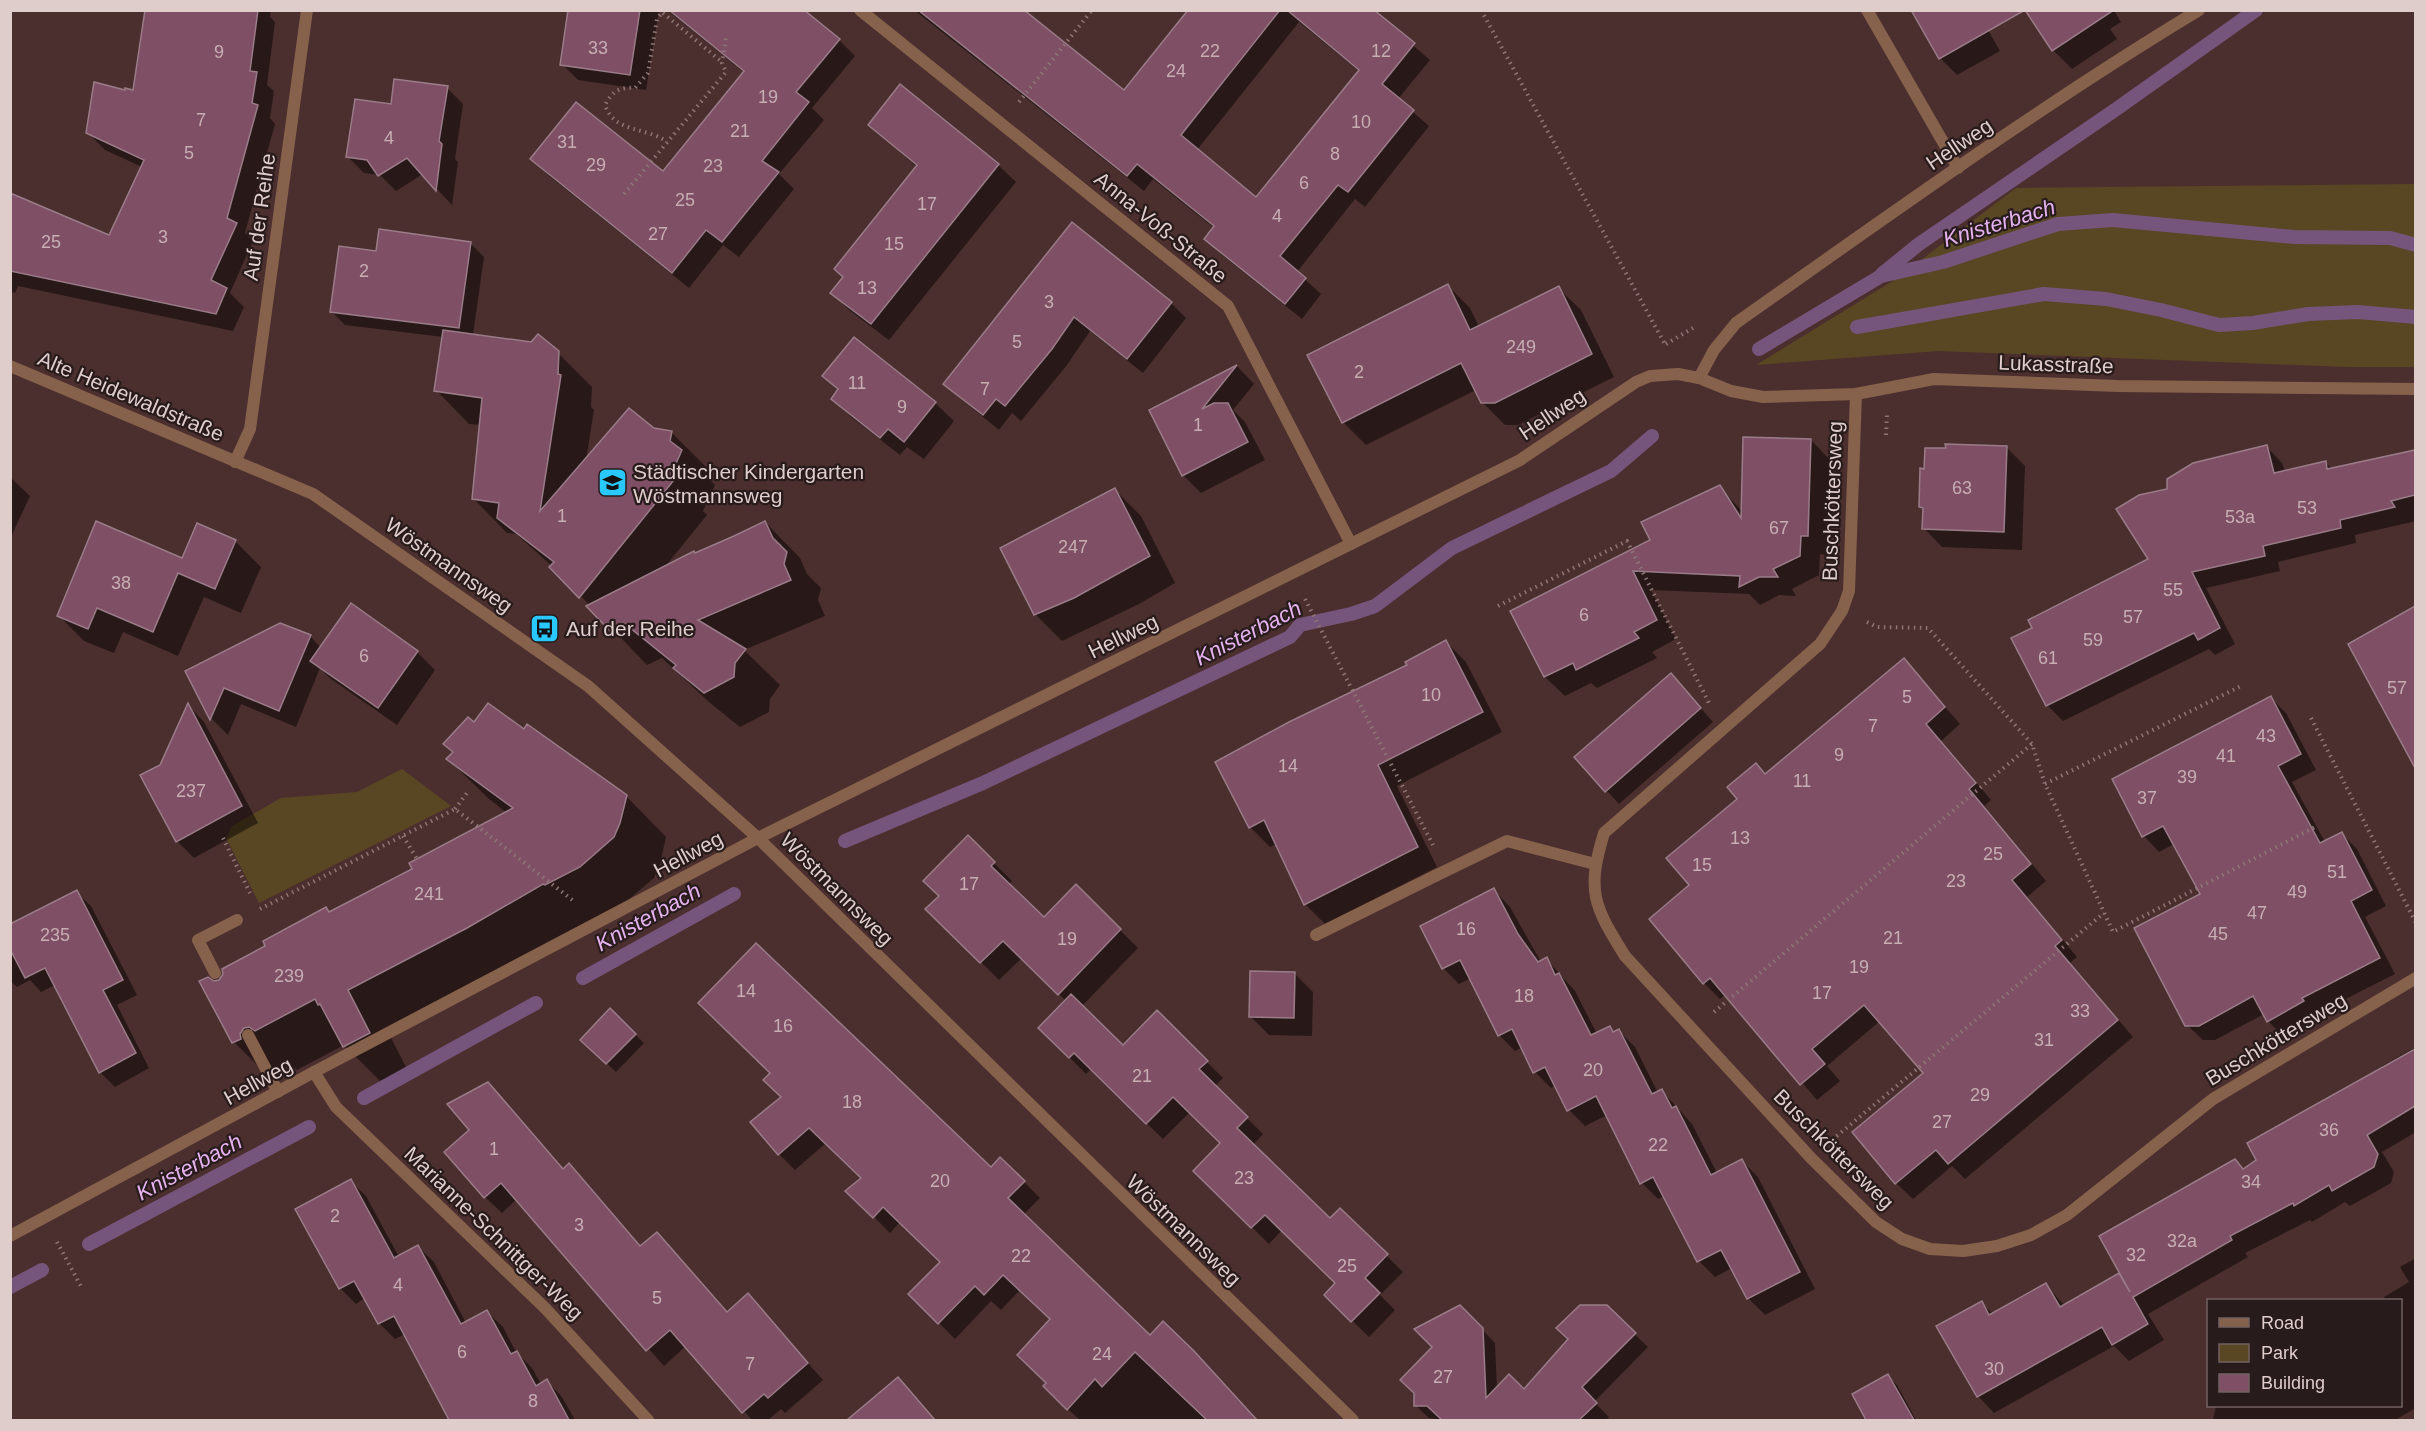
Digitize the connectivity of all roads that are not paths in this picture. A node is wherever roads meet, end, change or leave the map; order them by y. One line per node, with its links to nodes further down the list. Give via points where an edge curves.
1 (307, 10): 10 (street, Auf der Reihe, via 250,429)
2 (860, 10): 11 (street, Anna-Voß-Straße, via 1228,306)
3 (1868, 10): 5 (street)
4 (2199, 10): 5 (street, Hellweg)
5 (1958, 168): 7 (street, Hellweg, via 1736,323 1714,350)
6 (10, 366): 10 (street, Alte Heidewaldstraße)
7 (1699, 378): 9 (street, Lukasstraße, via 1731,391 1763,397); 11 (street, Hellweg, via 1663,374 1635,381 1520,460)
8 (2415, 389): 9 (street, Lukasstraße, via 2117,386 1934,379)
9 (1856, 394): 13 (street, Buschköttersweg, via 1849,591 1842,611 1820,644 1604,833)
10 (235, 462): 12 (street, Wöstmannsweg, via 313,494 588,686)
11 (1351, 544): 12 (street, Hellweg)
12 (758, 838): 19 (street, Hellweg); 23 (street, Wöstmannsweg)
13 (1595, 864): 15 (street, via 1507,841); 17 (street, Buschköttersweg, via 1594,893 1603,921 1625,956 1810,1158 1876,1222 1902,1239 1930,1249 1963,1251 1997,1246 2031,1235 2067,1215 2213,1099)
14 (237, 920): 16 (street, via 198,940)
15 (1316, 935)
16 (215, 973)
17 (2415, 978)
18 (248, 1035): 20 (street)
19 (314, 1072): 20 (street, Hellweg); 22 (street, Marianne-Schnittger-Weg, via 336,1107 545,1308)
20 (278, 1092): 21 (street, Hellweg)
21 (10, 1236)
22 (648, 1420)
23 (1353, 1420)

